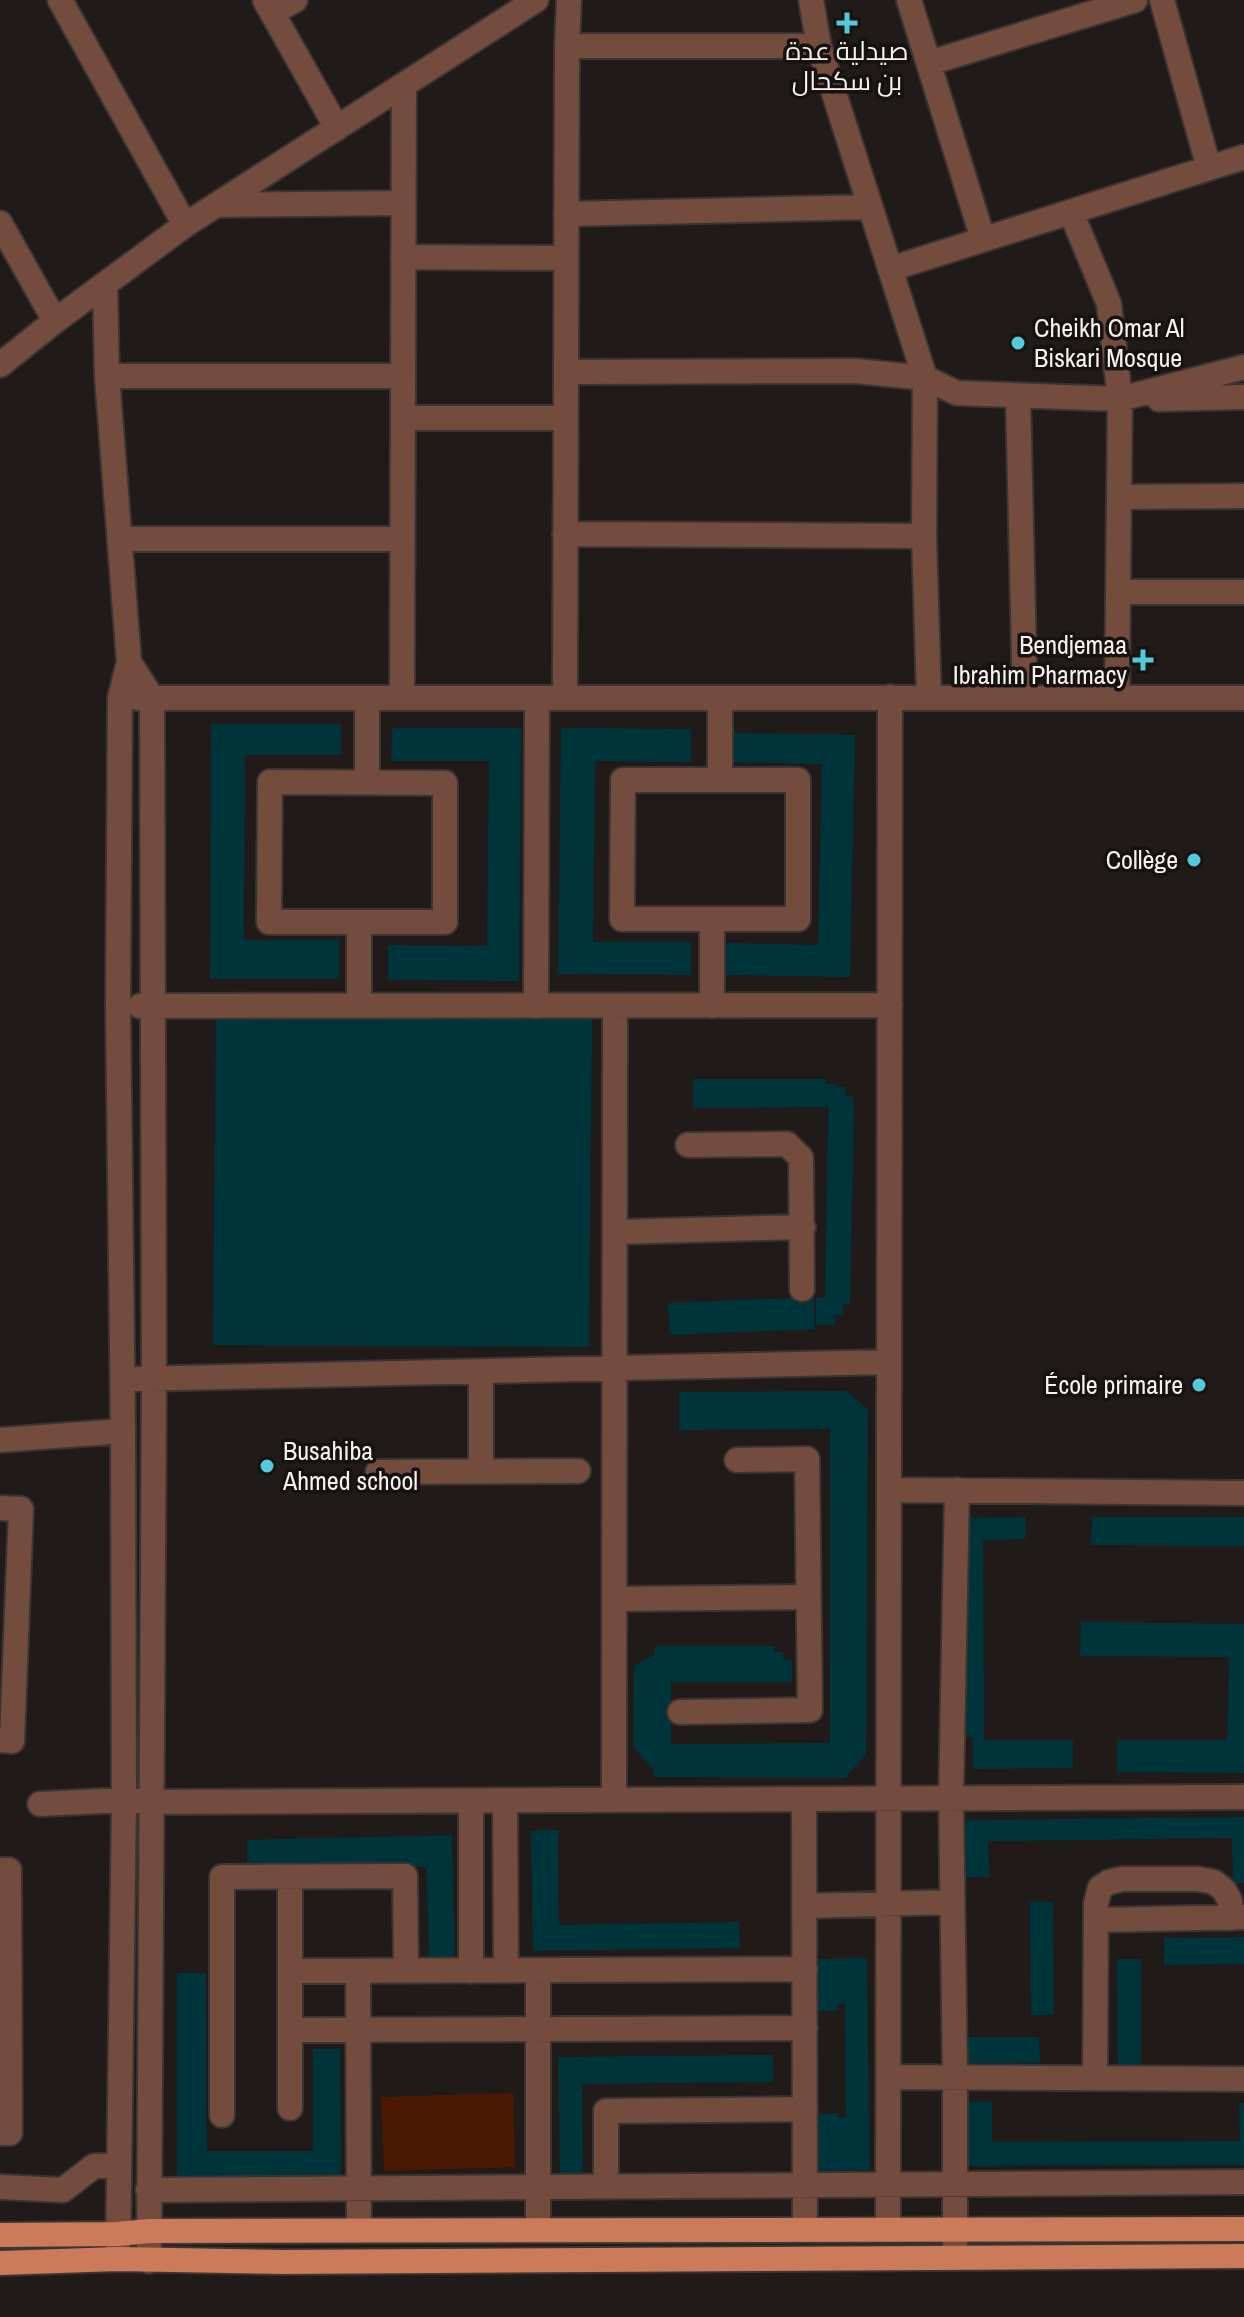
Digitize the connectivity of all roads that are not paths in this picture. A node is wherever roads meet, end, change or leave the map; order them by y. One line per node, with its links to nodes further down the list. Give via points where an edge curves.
1 (60, 0): 23 (street)
2 (295, 0): 9 (street)
3 (536, 0): 13 (street)
4 (569, 0): 10 (street)
5 (811, 0): 11 (street)
6 (909, 0): 12 (street)
7 (1135, 0): 12 (street)
8 (1162, 0): 16 (street)
9 (269, 6): 14 (street)
10 (567, 46): 11 (street); 21 (street)
11 (819, 46): 19 (street)
12 (929, 63): 24 (street)
13 (404, 85): 14 (street); 17 (street)
14 (337, 128): 18 (street)
15 (1244, 157): 16 (street)
16 (1209, 168): 20 (street)
17 (403, 203): 18 (street); 25 (street)
18 (216, 205): 23 (street)
19 (870, 207): 21 (street); 27 (street)
20 (1071, 212): 24 (street); 38 (street, via 1109,304)
21 (566, 214): 26 (street)
22 (0, 223): 29 (street)
23 (185, 225): 28 (street)
24 (983, 239): 27 (street)
25 (403, 257): 26 (street); 34 (street)
26 (566, 258): 32 (street)
27 (890, 269): 35 (street)
28 (105, 284): 29 (street); 33 (street)
29 (55, 321): 30 (street)
30 (0, 365)
31 (1244, 367): 38 (street)
32 (566, 372): 35 (street, via 856,371); 40 (street)
33 (107, 376): 34 (street); 45 (street)
34 (403, 376): 39 (street)
35 (925, 378): 36 (street, via 957,393); 44 (street)
36 (1018, 396): 38 (street); 59 (street)
37 (1244, 397): 38 (street)
38 (1120, 399): 42 (street)
39 (403, 418): 40 (street); 46 (street)
40 (565, 418): 43 (street)
41 (1244, 496): 42 (street)
42 (1119, 497): 47 (street)
43 (565, 534): 44 (street); 56 (street)
44 (924, 536): 58 (street)
45 (121, 539): 46 (street); 49 (street)
46 (402, 539): 54 (street)
47 (1118, 592): 48 (street); 60 (street)
48 (1244, 592)
49 (129, 662): 51 (street); 52 (street)
50 (890, 697): 57 (street); 58 (street); 66 (street)
51 (120, 698): 52 (street); 67 (street)
52 (152, 698): 53 (street); 68 (street)
53 (367, 698): 54 (street); 63 (street)
54 (402, 698): 55 (street)
55 (537, 698): 56 (street); 70 (street)
56 (565, 698): 57 (street)
57 (720, 698): 62 (street)
58 (929, 698): 59 (street)
59 (1025, 698): 60 (street)
60 (1117, 698): 61 (street)
61 (1244, 698)
62 (720, 780): 64 (street, via 798,780 798,919); 64 (street, via 623,780 622,919)
63 (367, 782): 65 (street, via 445,783 445,922); 65 (street, via 270,782 269,922)
64 (712, 919): 72 (street)
65 (359, 922): 69 (street)
66 (890, 1005): 72 (street); 77 (street)
67 (118, 1006): 68 (street); 80 (street)
68 (154, 1006): 69 (street); 81 (street)
69 (359, 1006): 70 (street)
70 (536, 1006): 71 (street)
71 (615, 1006): 72 (street); 75 (street)
72 (712, 1006)
73 (688, 1145): 74 (street, via 787,1144 801,1158)
74 (803, 1227): 75 (street); 76 (street)
75 (615, 1232): 78 (street)
76 (802, 1289)
77 (889, 1362): 78 (street); 88 (street)
78 (615, 1369): 79 (street); 93 (street)
79 (481, 1372): 81 (street); 85 (street)
80 (123, 1379): 81 (street); 82 (street)
81 (154, 1379): 104 (street)
82 (123, 1431): 83 (street); 100 (street)
83 (0, 1440)
84 (737, 1460): 92 (street, via 807,1459)
85 (481, 1471): 86 (street); 87 (street)
86 (578, 1471)
87 (378, 1472)
88 (889, 1490): 89 (street); 96 (street)
89 (957, 1490): 90 (street); 98 (street)
90 (1244, 1493)
91 (0, 1508): 95 (street, via 21,1509 12,1741)
92 (808, 1597): 93 (street); 94 (street, via 810,1710)
93 (615, 1599): 101 (street)
94 (680, 1712)
95 (0, 1740)
96 (889, 1797): 98 (street); 99 (street); 109 (street)
97 (1244, 1797): 98 (street)
98 (951, 1798): 108 (street)
99 (804, 1799): 101 (street); 110 (street)
100 (124, 1800): 104 (street); 105 (street); 132 (street)
101 (614, 1800): 103 (street)
102 (471, 1801): 103 (street); 104 (street); 119 (street)
103 (505, 1801): 114 (street)
104 (152, 1802): 141 (street)
105 (40, 1804)
106 (0, 1870): 131 (street, via 9,1870 10,2102 10,2133)
107 (290, 1877): 116 (street); 118 (street, via 405,1876); 130 (street, via 222,1877)
108 (952, 1902): 109 (street); 125 (street)
109 (889, 1903): 110 (street); 124 (street)
110 (805, 1906): 113 (street)
111 (1237, 1917): 112 (street); 112 (street, via 1214,1882 1122,1879 1100,1888)
112 (1097, 1920): 126 (street)
113 (805, 1969): 115 (street); 120 (street)
114 (506, 1970): 115 (street); 119 (street)
115 (538, 1970): 121 (street)
116 (290, 1971): 117 (street); 122 (street)
117 (358, 1971): 118 (street); 123 (street)
118 (406, 1971): 119 (street)
119 (471, 1971)
120 (805, 2028): 121 (street); 129 (street)
121 (538, 2029): 123 (street); 138 (street)
122 (290, 2030): 123 (street); 128 (street)
123 (358, 2030): 140 (street)
124 (888, 2077): 125 (street); 134 (street)
125 (955, 2078): 126 (street); 135 (street)
126 (1095, 2078): 127 (street)
127 (1244, 2079)
128 (290, 2108)
129 (805, 2109): 136 (street); 139 (street, via 606,2111)
130 (222, 2115)
131 (0, 2133)
132 (118, 2166): 137 (street, via 94,2166 63,2190); 149 (street)
133 (1244, 2182): 135 (street)
134 (888, 2183): 135 (street); 136 (street); 145 (street)
135 (955, 2184): 143 (street)
136 (805, 2185): 139 (street); 142 (street)
137 (0, 2187)
138 (538, 2187): 139 (street); 140 (street); 144 (street)
139 (606, 2187)
140 (359, 2188): 141 (street); 147 (street)
141 (148, 2190): 148 (street)
142 (805, 2228): 144 (main road); 145 (main road)
143 (955, 2228): 145 (main road); 146 (main road); 152 (street)
144 (538, 2229): 147 (main road)
145 (888, 2229)
146 (1244, 2229)
147 (359, 2230): 148 (main road)
148 (149, 2231): 149 (main road); 154 (street)
149 (117, 2234): 150 (main road); 153 (street)
150 (0, 2235)
151 (1244, 2256): 152 (main road)
152 (955, 2258): 154 (main road)
153 (118, 2259): 154 (main road); 155 (main road)
154 (149, 2261)
155 (0, 2263)

